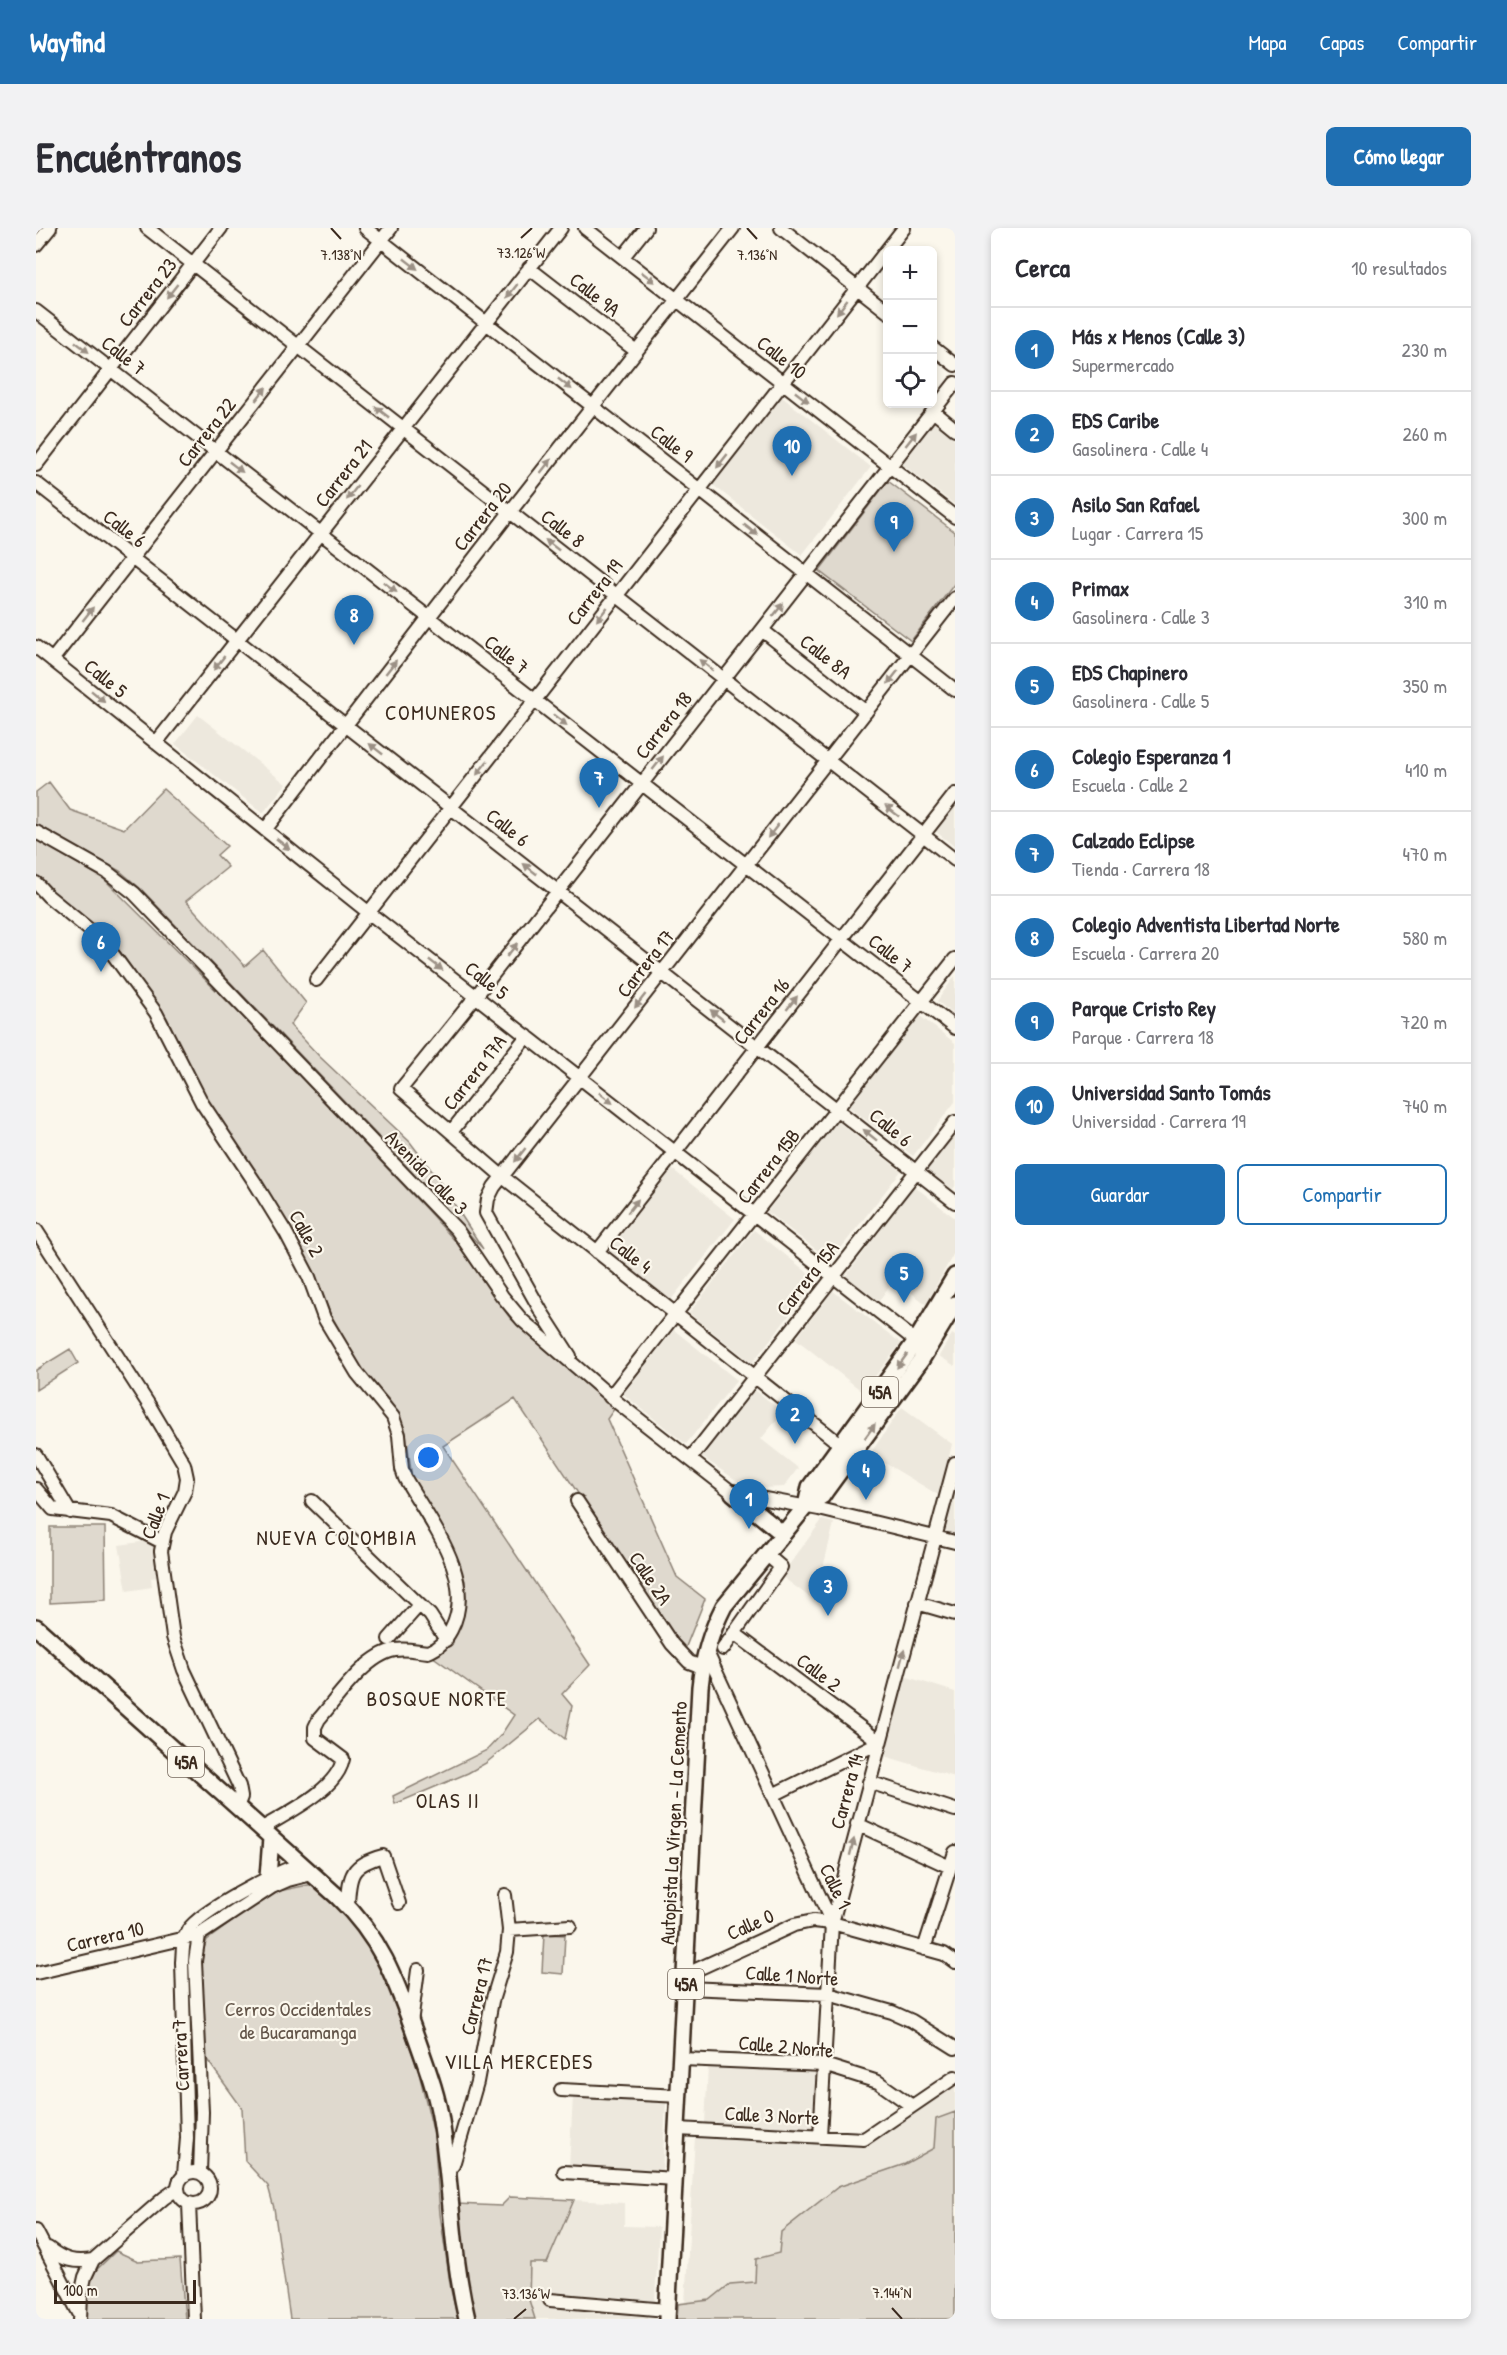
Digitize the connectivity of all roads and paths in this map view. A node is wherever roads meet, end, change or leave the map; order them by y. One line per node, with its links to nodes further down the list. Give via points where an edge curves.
1 (147, 228): 15 (street, Calle 8)
2 (221, 228): 15 (street, Carrera 23)
3 (365, 228): 12 (street, Calle 9)
4 (392, 228): 12 (street, Carrera 22)
5 (561, 228): 16 (street, Carrera 21)
6 (585, 228): 14 (street, Calle 10)
7 (646, 228): 14 (street)
8 (733, 228): 18 (street, Carrera 20)
9 (781, 228): 17 (street)
10 (904, 228): 17 (street, Carrera 19)
11 (46, 229): 13 (street)
12 (381, 241): 21 (street, Calle 9, one-way to 21); 22 (street, Carrera 22)
13 (36, 245)
14 (623, 257): 18 (street, Calle 10, one-way to 18)
15 (193, 264): 22 (street, Calle 8); 26 (street, Carrera 23, one-way to 26)
16 (529, 268): 21 (street, Carrera 21, one-way to 21); 24 (street, Calle 9A)
17 (857, 288): 19 (street); 27 (street, Carrera 19, one-way to 27)
18 (677, 300): 24 (street, Carrera 20); 27 (street, Calle 10)
19 (883, 308)
20 (36, 311): 26 (street, Calle 7, one-way to 26)
21 (486, 323): 29 (street, Calle 9, one-way to 29); 31 (street, Carrera 21)
22 (298, 346): 31 (street, Calle 8, one-way to 22); 33 (street, Carrera 22, one-way to 22)
23 (937, 350): 25 (street)
24 (636, 351): 29 (street, Carrera 20)
25 (955, 364)
26 (111, 369): 33 (street, Calle 7); 34 (street, Carrera 23)
27 (783, 383): 35 (street, Calle 10, one-way to 35); 37 (street, Carrera 19, one-way to 37)
28 (955, 383): 30 (street, Carrera 18)
29 (593, 406): 37 (street, Calle 9); 38 (street, Carrera 20, one-way to 29)
30 (933, 411): 32 (street); 35 (street, Carrera 18, one-way to 30)
31 (403, 428): 38 (street, Calle 8); 40 (street, Carrera 21, one-way to 40)
32 (955, 429)
33 (216, 451): 40 (street, Calle 7, one-way to 40); 41 (street, Carrera 22)
34 (36, 465)
35 (890, 466): 39 (street, Calle 10); 42 (street, Carrera 18)
36 (36, 483): 41 (street, Calle 6)
37 (699, 490): 42 (street, Calle 9, one-way to 42); 43 (street, Carrera 19)
38 (510, 512): 43 (street, Calle 8, one-way to 38); 45 (street, Carrera 20)
39 (955, 517)
40 (321, 533): 45 (street, Calle 7, one-way to 45); 47 (street, Carrera 21)
41 (132, 558): 47 (street, Calle 6); 50 (street, Carrera 22, one-way to 41)
42 (806, 573): 46 (street, Carrera 18, one-way to 42); 49 (street, Calle 9)
43 (617, 595): 51 (street, Calle 8, one-way to 43); 53 (street, Carrera 19, one-way to 53)
44 (955, 598): 49 (street, Carrera 17)
45 (429, 618): 53 (street, Calle 7); 55 (street, Carrera 20, one-way to 45)
46 (762, 630): 51 (street, Carrera 18); 54 (street, Calle 8A)
47 (237, 640): 55 (street, Calle 6); 56 (street, Carrera 21, one-way to 56)
48 (36, 647): 50 (street, Calle 5)
49 (911, 655): 52 (street, Calle 9); 54 (street, Carrera 17, one-way to 54)
50 (52, 660): 56 (street, Calle 5, one-way to 56)
51 (724, 679): 57 (street, Calle 8); 58 (street, Carrera 18, one-way to 51)
52 (955, 690)
53 (534, 700): 58 (street, Calle 7, one-way to 58); 60 (street, Carrera 19, one-way to 60)
54 (866, 712): 57 (street, Carrera 17)
55 (346, 725): 60 (street, Calle 6, one-way to 55); 61 (street, Carrera 20)
56 (156, 743): 61 (street, Calle 5)
57 (828, 761): 63 (street, Calle 8, one-way to 57); 65 (street, Carrera 17, one-way to 65)
58 (642, 784): 65 (street, Calle 7); 67 (street, Carrera 18)
59 (955, 794): 63 (street, Carrera 16)
60 (451, 807): 67 (street, Calle 6, one-way to 60); 68 (street, Carrera 19)
61 (265, 830): 68 (street, Calle 5, one-way to 68)
62 (36, 832): 96 (street, Avenida Calle 3, via 107,872 134,893 457,1230 522,1320)
63 (923, 835): 64 (street, Calle 8); 69 (street, Carrera 16)
64 (955, 860)
65 (746, 865): 69 (street, Calle 7); 71 (street, Carrera 17)
66 (36, 883): 120 (street, Calle 2, via 103,941 156,1012 202,1103 286,1233 329,1327 357,1373 393,1417 405,1478 450,1558 458,1580 458,1613)
67 (558, 891): 71 (street, Calle 6); 73 (street, Carrera 18, one-way to 67)
68 (368, 912): 72 (street, Carrera 19); 73 (street, Calle 5, one-way to 73)
69 (842, 940): 74 (street, Calle 7); 77 (street, Carrera 16, one-way to 69)
70 (955, 959): 74 (street, Carrera 15B)
71 (663, 973): 77 (street, Calle 6, one-way to 71); 78 (street, Carrera 17, one-way to 78)
72 (316, 981)
73 (476, 996): 76 (street, Calle 5); 79 (street, Carrera 18)
74 (921, 1002): 75 (street, Calle 7); 80 (street, Carrera 15B)
75 (955, 1028)
76 (527, 1036): 78 (street, Calle 5); 82 (street, Carrera 17A)
77 (758, 1047): 80 (street, Calle 6); 83 (street, Carrera 16)
78 (580, 1078): 83 (street, Calle 5, one-way to 83); 85 (street, Carrera 17, one-way to 85)
79 (401, 1089): 82 (street, Calle 4)
80 (837, 1109): 84 (street, Calle 6, one-way to 80); 87 (street, Carrera 15B)
81 (955, 1122): 84 (street, Carrera 15A)
82 (451, 1132): 85 (street, Calle 4)
83 (675, 1152): 87 (street, Calle 5); 89 (street, Carrera 16, one-way to 83)
84 (916, 1172): 86 (street, Calle 6); 90 (street, Carrera 15A)
85 (503, 1177): 89 (street, Calle 4); 96 (street, Carrera 17, via 488,1200 486,1213)
86 (955, 1202)
87 (755, 1215): 90 (street, Calle 5); 93 (street, Carrera 15B)
88 (36, 1230): 111 (street, Calle 1, via 184,1464 185,1491)
89 (597, 1252): 93 (street, Calle 4)
90 (834, 1276): 95 (street, Calle 5); 97 (street, Carrera 15A)
91 (955, 1276): 95 (main road, 45A)
92 (955, 1304): 94 (main road, 45A)
93 (676, 1315): 97 (street, Calle 4); 98 (street, Carrera 15B)
94 (950, 1323): 107 (main road, 45A, one-way to 94, via 822,1496)
95 (916, 1341): 99 (main road, 45A, one-way to 99)
96 (579, 1370): 98 (street, Avenida Calle 3)
97 (754, 1377): 99 (street, Calle 4); 101 (street, Carrera 15A)
98 (610, 1396): 101 (street, Avenida Calle 3)
99 (841, 1446): 107 (main road, 45A, via 810,1488)
100 (36, 1455): 108 (street)
101 (690, 1460): 104 (street, Avenida Calle 3)
102 (955, 1463): 110 (street, Carrera 14)
103 (36, 1489): 108 (street, via 53,1509)
104 (733, 1493): 107 (street, Avenida Calle 3); 109 (main road)
105 (312, 1501): 115 (street)
106 (577, 1501): 123 (street, Calle 2A, via 672,1644 689,1662)
107 (806, 1506): 109 (main road, Autopista La Virgen - La Cemento / 45A); 110 (street, Avenida Calle 3)
108 (70, 1512): 111 (street, via 111,1516)
109 (783, 1534): 113 (main road, Autopista La Virgen - La Cemento / 45A)
110 (935, 1536): 112 (street, Avenida Calle 3); 114 (street, Carrera 14)
111 (162, 1542): 127 (street, Calle 1, via 162,1568 176,1652 238,1786 241,1797)
112 (955, 1542)
113 (767, 1555): 118 (street, via 781,1567); 122 (main road, Autopista La Virgen - La Cemento / 45A, via 724,1606)
114 (917, 1603): 116 (street); 124 (street, Carrera 14, one-way to 114)
115 (418, 1605): 119 (street); 120 (street, via 430,1615)
116 (955, 1614)
117 (36, 1628): 127 (main road, 45A)
118 (734, 1633): 121 (street); 124 (street, Calle 2)
119 (389, 1639)
120 (446, 1640): 130 (street, via 428,1652 392,1650 371,1662 315,1727 315,1738 343,1759 337,1775)
121 (723, 1649)
122 (706, 1650): 123 (main road, Autopista La Virgen - La Cemento / 45A); 126 (street, Calle 1)
123 (702, 1667): 147 (main road, Autopista La Virgen - La Cemento / 45A)
124 (880, 1742): 125 (street, Carrera 14); 126 (street)
125 (869, 1782): 128 (street); 129 (street, Carrera 14)
126 (772, 1795): 138 (street, Calle 1)
127 (237, 1807): 130 (main road, 45A)
128 (955, 1810)
129 (857, 1824): 132 (street); 138 (street, Carrera 14, one-way to 129)
130 (266, 1833): 133 (main road, 45A); 134 (main road)
131 (955, 1852): 132 (street)
132 (950, 1867): 143 (street)
133 (307, 1869): 134 (street, Carrera 10, via 288,1880); 137 (main road, 45A)
134 (270, 1882): 141 (street, Carrera 10); 142 (street, Carrera 10, via 204,1916 189,1928)
135 (505, 1895): 140 (street, Carrera 17)
136 (399, 1903): 137 (street, via 383,1856 354,1870)
137 (348, 1906): 149 (main road, 45A, via 385,1956)
138 (832, 1923): 143 (street, Calle 1); 147 (street, Calle 0, via 794,1925); 148 (street, Carrera 14)
139 (570, 1926): 140 (street)
140 (509, 1930): 162 (street, Carrera 17, via 477,2082)
141 (199, 1935): 142 (street, Carrera 10); 160 (street, Carrera 7, via 195,1961 202,2112)
142 (184, 1938): 146 (street, Carrera 10); 161 (street, Carrera 7, via 188,2138)
143 (924, 1949): 144 (street, Calle 1, via 944,1954)
144 (955, 1962)
145 (418, 1970): 149 (street)
146 (36, 1973)
147 (687, 1981): 148 (street, Calle 1 Norte); 151 (main road, Autopista La Virgen - La Cemento / 45A)
148 (828, 1994): 150 (street, Calle 1 Norte, via 892,2012); 152 (street, Carrera 14)
149 (411, 2023): 162 (main road, 45A, via 438,2107)
150 (955, 2048)
151 (682, 2059): 152 (street, Calle 2 Norte); 155 (main road, Autopista La Virgen - La Cemento / 45A)
152 (824, 2065): 156 (street, Calle 2 Norte, via 867,2077); 158 (street, Carrera 14)
153 (955, 2077): 156 (street)
154 (561, 2090): 155 (street)
155 (680, 2096): 157 (main road, Autopista La Virgen - La Cemento / 45A)
156 (912, 2106): 158 (street, Calle 3 Norte, via 864,2139)
157 (678, 2128): 158 (street, Calle 3 Norte); 163 (main road, Autopista La Virgen - La Cemento / 45A)
158 (820, 2137)
159 (564, 2172): 163 (street)
160 (200, 2173): 161 (street); 165 (street, via 208,2181 210,2191 200,2203)
161 (184, 2174): 164 (street)
162 (447, 2174): 173 (main road, 45A, via 455,2255)
163 (675, 2179): 170 (main road, Autopista La Virgen - La Cemento / 45A)
164 (177, 2189): 165 (street); 168 (street)
165 (189, 2204): 172 (street)
166 (36, 2231): 167 (street)
167 (43, 2245): 168 (street, via 59,2257 76,2262); 171 (street)
168 (93, 2260): 171 (street, via 85,2277)
169 (550, 2300): 170 (street)
170 (662, 2314)
171 (80, 2316)
172 (194, 2319)
173 (467, 2319)

